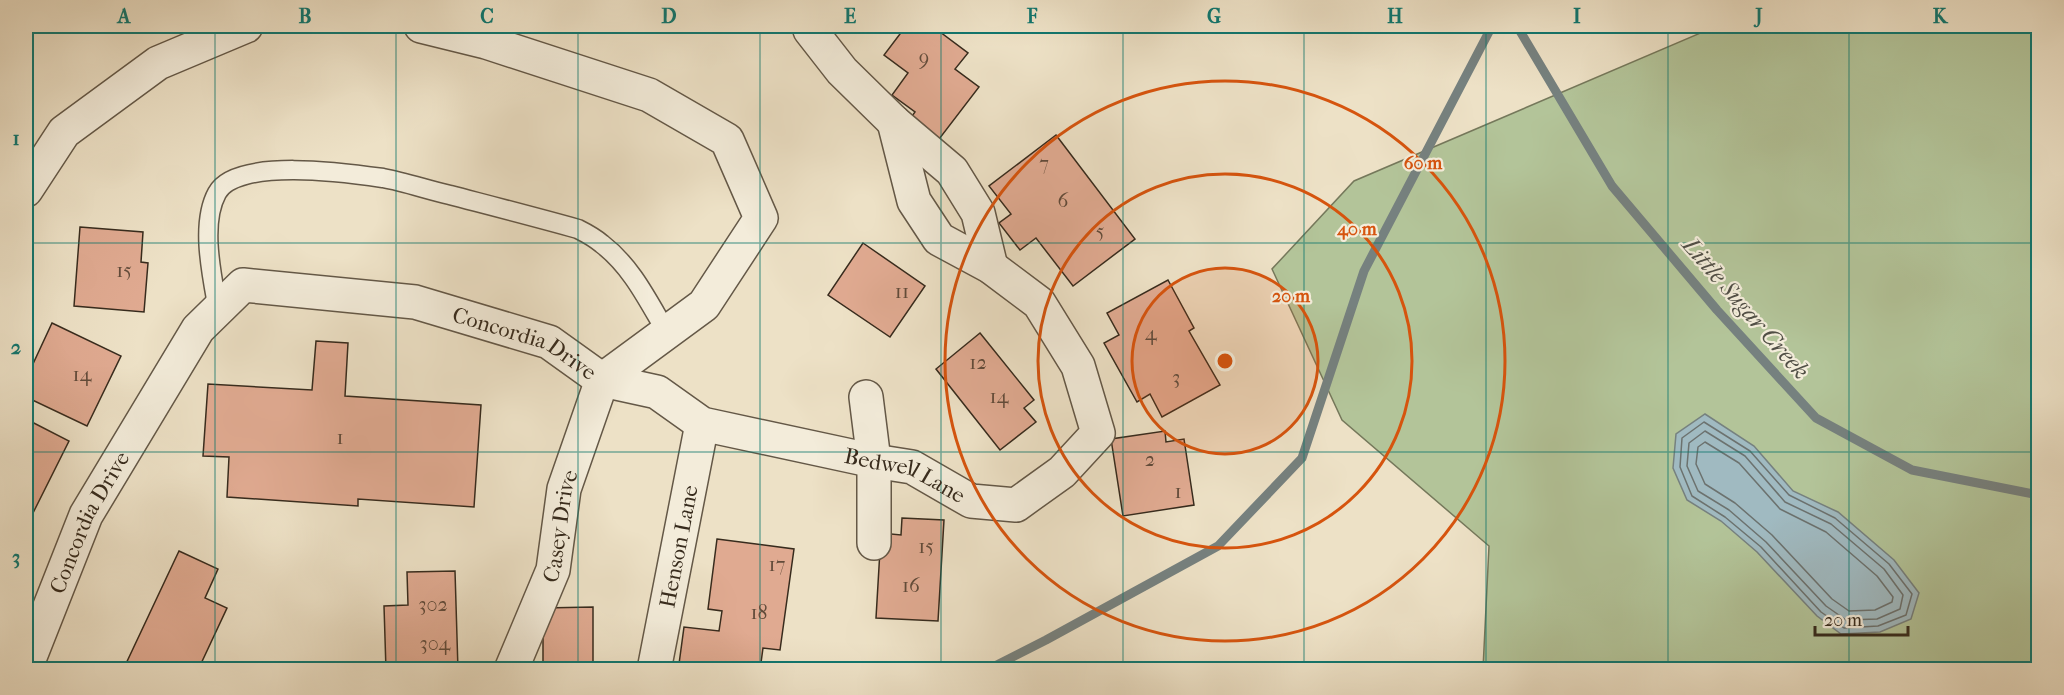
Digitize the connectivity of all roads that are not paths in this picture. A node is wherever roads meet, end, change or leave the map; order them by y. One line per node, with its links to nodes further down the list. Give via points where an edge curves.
1 (246, 26): 5 (street, via 158,63 64,132)
2 (421, 26): 8 (street, Concordia Drive, via 486,42 649,95 727,140 761,218 704,305)
3 (807, 28): 4 (street, via 842,71)
4 (894, 122): 6 (street, via 952,171 978,213); 6 (street, Bedwell Lane, via 914,201 939,239)
5 (26, 190)
6 (991, 267): 12 (street, Bedwell Lane, via 1039,303 1078,366 1098,433 1062,472 1016,505 971,501 912,467)
7 (218, 310): 8 (lane, via 210,261 209,214 218,191 246,174 287,169 384,178 578,228 601,242 633,275); 9 (street, Concordia Drive, via 243,285 415,302 549,342); 14 (street, Concordia Drive, via 198,329 86,515)
8 (667, 333): 9 (street, Concordia Drive)
9 (602, 380): 11 (street, Bedwell Lane, via 657,392); 15 (street, Casey Drive, via 564,489 553,570)
10 (866, 397): 12 (street)
11 (702, 424): 12 (street, Bedwell Lane); 16 (street, Henson Lane)
12 (874, 461): 13 (street)
13 (874, 543)
14 (26, 667)
15 (511, 669)
16 (654, 669)

